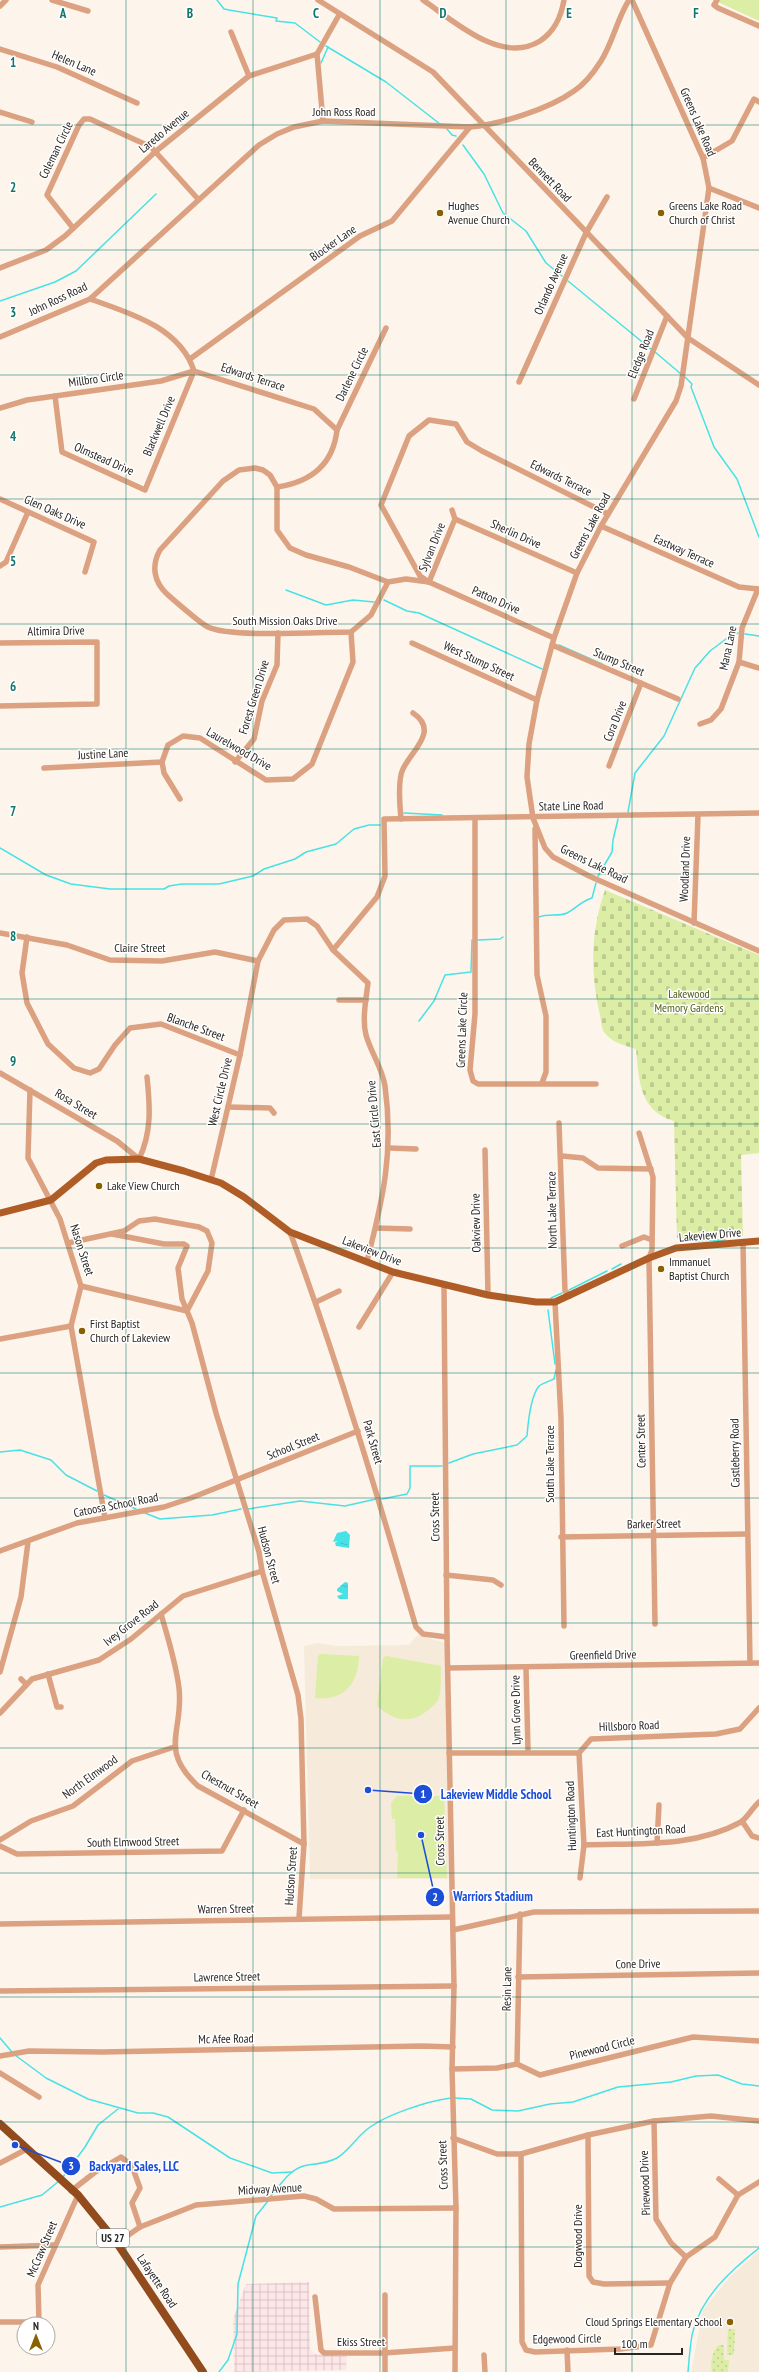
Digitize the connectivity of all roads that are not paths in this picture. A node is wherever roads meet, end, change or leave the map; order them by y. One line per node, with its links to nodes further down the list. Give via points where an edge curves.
1 (6, 0): 8 (street)
2 (52, 0): 9 (street)
3 (318, 0): 10 (street, Bennett Road)
4 (423, 0): 5 (street, via 482,39 508,48 531,46 550,34 562,14)
5 (564, 0)
6 (630, 0): 21 (street, John Ross Road, via 602,60 574,91 544,107); 24 (street, Greens Lake Road)
7 (717, 0): 11 (street, via 714,5 718,8)
8 (0, 6)
9 (88, 11)
10 (339, 15): 14 (street); 21 (street, Bennett Road, via 433,72)
11 (759, 26)
12 (231, 32): 15 (street)
13 (0, 49): 17 (street, Helen Lane, via 57,67)
14 (316, 54): 15 (street, Laredo Avenue); 19 (street)
15 (249, 76): 23 (street, Laredo Avenue)
16 (759, 102): 24 (street, via 754,99 732,141)
17 (137, 103)
18 (0, 112): 20 (street)
19 (323, 121): 22 (street, John Ross Road); 27 (street, John Ross Road, via 294,127 259,145)
20 (32, 122)
21 (483, 126): 22 (street, John Ross Road); 30 (street, Bennett Road)
22 (470, 127): 37 (street, Blocker Lane, via 392,221 360,236)
23 (155, 152): 27 (street, Coleman Circle); 29 (street, Laredo Avenue); 29 (street, Coleman Circle, via 142,142 90,119 84,119 47,195)
24 (703, 158): 25 (street, Greens Lake Road)
25 (709, 188): 28 (street); 36 (street, Greens Lake Road)
26 (607, 196): 30 (street, Orlando Avenue)
27 (198, 199): 32 (street, John Ross Road)
28 (759, 208)
29 (73, 228): 31 (street, Laredo Avenue, via 46,250)
30 (586, 233): 33 (street, Bennett Road); 39 (street, Orlando Avenue)
31 (0, 268)
32 (90, 299): 35 (street, John Ross Road); 37 (street, via 154,324)
33 (667, 316): 36 (street, Bennett Road); 42 (street, Eledge Road)
34 (386, 328): 44 (street, Darlene Circle)
35 (0, 337)
36 (688, 338): 40 (street, Bennett Road); 50 (street, Greens Lake Road, via 685,368 676,401)
37 (190, 359): 38 (street)
38 (194, 371): 41 (street, Millbro Circle, via 161,381); 44 (street, Edwards Terrace, via 314,409); 46 (street, Blackwell Drive)
39 (519, 382)
40 (759, 385)
41 (55, 396): 43 (street, Millbro Circle); 46 (street, Olmstead Drive, via 62,452)
42 (634, 399)
43 (0, 408)
44 (337, 430): 45 (street, via 334,449 329,459 317,471 292,485)
45 (278, 488): 56 (street, via 277,530 290,548); 60 (street, South Mission Oaks Drive, via 270,474 263,470 248,468 232,474 160,550 155,570 156,580 164,592 208,627 233,633)
46 (145, 490)
47 (0, 500): 49 (street, Glen Oaks Drive)
48 (452, 510): 51 (street)
49 (28, 512): 53 (street, via 6,562); 54 (street, Glen Oaks Drive, via 94,542)
50 (608, 514): 52 (street, Greens Lake Road); 57 (street, Edwards Terrace, via 482,451 467,442 456,424 429,420 409,436 381,505 420,576)
51 (455, 519): 55 (street, Sherlin Drive); 57 (street, Sylvan Drive)
52 (601, 526): 55 (street, Greens Lake Road); 58 (street, Eastway Terrace, via 739,587)
53 (0, 566)
54 (85, 572)
55 (577, 573): 61 (street, Greens Lake Road)
56 (388, 582): 57 (street, via 406,579); 59 (street, South Mission Oaks Drive, via 371,615)
57 (429, 582): 61 (street, Patton Drive)
58 (758, 589): 65 (street, Mana Lane, via 742,628)
59 (351, 632): 60 (street, South Mission Oaks Drive); 74 (street, Laurelwood Drive, via 353,662 312,764 293,779 266,780)
60 (278, 633): 74 (street, Forest Green Drive, via 277,665 262,701 254,738)
61 (554, 638): 64 (street, Greens Lake Road)
62 (0, 642): 70 (street, Altimira Drive, via 97,642 98,704)
63 (412, 642): 69 (street, West Stump Street)
64 (552, 645): 67 (street, Stump Street); 69 (street, Greens Lake Road)
65 (739, 662): 66 (street); 72 (street, Mana Lane, via 721,709 711,720)
66 (759, 668)
67 (641, 683): 68 (street, Stump Street); 75 (street, Cora Drive)
68 (678, 699)
69 (537, 700): 82 (street, Greens Lake Road, via 529,744 527,777)
70 (0, 706)
71 (413, 713): 80 (street, via 420,718 424,729 421,741 402,770)
72 (700, 724)
73 (162, 762): 74 (street, Laurelwood Drive, via 168,745 183,736 200,738); 76 (street, Justine Lane); 77 (street, via 164,773)
74 (236, 762)
75 (609, 766)
76 (44, 768)
77 (180, 799)
78 (759, 813): 79 (street, State Line Road)
79 (698, 815): 82 (street, State Line Road); 84 (street, Woodland Drive)
80 (400, 816): 81 (street, State Line Road); 87 (street, State Line Road, via 384,819 385,876 377,897)
81 (475, 818): 82 (street, State Line Road); 95 (street, Greens Lake Circle, via 475,1014 470,1070 473,1081 478,1084)
82 (533, 818): 83 (street, Greens Lake Road)
83 (535, 825): 84 (street, Greens Lake Road, via 544,848 553,857); 95 (street, via 537,975 546,1016 546,1072)
84 (694, 923): 88 (street, Greens Lake Road)
85 (0, 933): 86 (street, Claire Street)
86 (27, 937): 89 (street, Claire Street, via 67,945 110,960 162,961 215,952); 92 (street, Blanche Street, via 22,973 27,1003 48,1044 74,1068 90,1073 99,1069 130,1028 161,1024)
87 (333, 950): 89 (street, East Circle Drive, via 318,926 307,919 292,918 284,920 274,930); 91 (street, East Circle Drive, via 368,983)
88 (759, 951)
89 (258, 961): 92 (street, West Circle Drive)
90 (339, 1000): 91 (street)
91 (366, 1000): 102 (street, East Circle Drive, via 365,1030 380,1064 385,1086)
92 (240, 1055): 98 (street, West Circle Drive)
93 (0, 1073): 97 (street, Rosa Street)
94 (147, 1077): 106 (street, via 149,1125)
95 (542, 1083): 96 (street)
96 (596, 1084)
97 (30, 1090): 106 (street, Rosa Street, via 117,1142); 109 (street, Nason Street, via 28,1158)
98 (228, 1107): 99 (street, via 270,1108); 108 (street, West Circle Drive)
99 (274, 1113)
100 (560, 1123): 105 (street, North Lake Terrace)
101 (639, 1133): 107 (street, Center Street)
102 (389, 1148): 103 (street); 111 (street, East Circle Drive, via 386,1184)
103 (416, 1149)
104 (485, 1150): 126 (street, Oakview Drive)
105 (562, 1156): 107 (street, via 583,1158 598,1168); 127 (street, North Lake Terrace, via 565,1291)
106 (139, 1159): 108 (main road, Lakeview Drive); 109 (main road, Lakeview Drive, via 106,1160 96,1163)
107 (651, 1169): 115 (street, Center Street)
108 (211, 1180): 113 (main road, Lakeview Drive, via 244,1197)
109 (52, 1200): 110 (main road, Lakeview Drive); 118 (street, Nason Street)
110 (0, 1213)
111 (376, 1228): 112 (street); 121 (street, East Circle Drive)
112 (410, 1229)
113 (290, 1232): 121 (main road, Lakeview Drive); 128 (street, Park Street)
114 (112, 1234): 118 (street); 130 (street, Hudson Street, via 187,1246 178,1268 178,1280); 130 (street, via 124,1231 139,1221 155,1219 199,1227 206,1231 212,1243 208,1271)
115 (652, 1240): 119 (street, via 644,1237); 120 (street, Center Street)
116 (743, 1242): 117 (main road, Lakeview Drive); 120 (main road, Lakeview Drive, via 676,1248); 137 (street, Castleberry Road)
117 (759, 1242)
118 (68, 1243): 124 (street, Nason Street)
119 (622, 1246)
120 (649, 1258): 127 (main road, Lakeview Drive); 138 (street, Center Street)
121 (367, 1262): 122 (main road, Lakeview Drive)
122 (393, 1272): 123 (main road, Lakeview Drive); 132 (street)
123 (444, 1285): 126 (main road, Lakeview Drive); 143 (street, Cross Street)
124 (81, 1286): 130 (street); 131 (street, Nason Street)
125 (340, 1291): 128 (street)
126 (488, 1295): 129 (main road, Lakeview Drive, via 526,1302)
127 (570, 1296): 129 (main road, Lakeview Drive)
128 (316, 1302): 134 (street, Park Street)
129 (555, 1302): 139 (street, South Lake Terrace, via 561,1420)
130 (187, 1311): 135 (street, Hudson Street)
131 (71, 1326): 133 (street); 136 (street, Nason Street)
132 (359, 1327)
133 (0, 1339)
134 (358, 1431): 135 (street, School Street); 148 (street, Park Street, via 416,1627 423,1634)
135 (236, 1480): 136 (street, Catoosa School Road, via 164,1507); 142 (street, Hudson Street, via 259,1552)
136 (105, 1518): 140 (street, Catoosa School Road, via 77,1523)
137 (748, 1534): 138 (street, Barker Street); 149 (street, Castleberry Road)
138 (653, 1536): 139 (street, Barker Street); 146 (street, Center Street)
139 (561, 1537): 147 (street, South Lake Terrace)
140 (28, 1542): 141 (street, Catoosa School Road); 153 (street, via 21,1596)
141 (0, 1551)
142 (262, 1571): 145 (street, Ivey Grove Road, via 183,1596); 171 (street, Hudson Street, via 298,1695 301,1719)
143 (446, 1575): 144 (street, via 492,1580); 148 (street, Cross Street)
144 (501, 1585)
145 (161, 1614): 154 (street, Ivey Grove Road, via 131,1639 99,1660); 160 (street, via 179,1688 180,1707)
146 (655, 1624)
147 (564, 1626)
148 (447, 1637): 151 (street, Cross Street)
149 (750, 1663): 150 (street, Greenfield Drive); 152 (street, Greenfield Drive)
150 (759, 1663)
151 (448, 1668): 152 (street, Greenfield Drive); 162 (street, Cross Street)
152 (526, 1668): 161 (street, Lynn Grove Drive)
153 (0, 1672)
154 (48, 1674): 156 (street, Ivey Grove Road, via 32,1679); 157 (street, via 57,1707)
155 (21, 1679): 156 (street)
156 (26, 1684): 159 (street, Ivey Grove Road)
157 (61, 1707)
158 (759, 1708): 163 (street, Hillsboro Road, via 740,1729 716,1734 591,1739)
159 (0, 1713)
160 (174, 1747): 166 (street, Chestnut Street, via 187,1775 198,1786); 169 (street, North Elmwood, via 132,1760 73,1806 31,1821)
161 (528, 1751): 162 (street); 163 (street)
162 (449, 1753): 177 (street, Cross Street)
163 (579, 1753): 172 (street, Huntington Road)
164 (759, 1802): 167 (street, East Huntington Road)
165 (659, 1805): 170 (street)
166 (244, 1810): 171 (street, Chestnut Street); 173 (street, South Elmwood Street, via 222,1851 17,1854)
167 (742, 1821): 168 (street, via 752,1836); 170 (street, East Huntington Road, via 698,1838)
168 (759, 1838)
169 (0, 1840)
170 (656, 1842): 172 (street, East Huntington Road)
171 (304, 1844): 178 (street, Hudson Street)
172 (584, 1845): 174 (street, Huntington Road)
173 (0, 1846)
174 (580, 1878)
175 (759, 1911): 176 (street)
176 (520, 1914): 180 (street); 182 (street, Resin Lane)
177 (452, 1917): 178 (street, Warren Street); 180 (street, Cross Street)
178 (299, 1918): 179 (street, Warren Street)
179 (0, 1924)
180 (453, 1930): 183 (street, Cross Street)
181 (759, 1973): 182 (street, Cone Drive)
182 (518, 1977): 188 (street, Resin Lane)
183 (454, 1986): 184 (street, Lawrence Street); 186 (street, Cross Street)
184 (0, 1991)
185 (759, 2042): 188 (street, Pinewood Circle, via 693,2037 540,2075)
186 (453, 2047): 187 (street, Mc Afee Road, via 29,2051); 189 (street, Cross Street)
187 (0, 2056)
188 (517, 2064): 189 (street, via 497,2068)
189 (452, 2069): 196 (street, Cross Street)
190 (0, 2073): 191 (street)
191 (39, 2097)
192 (654, 2121): 193 (street, via 711,2116); 195 (street); 209 (street, Pinewood Drive, via 656,2219 671,2243)
193 (759, 2121)
194 (0, 2124): 197 (highway, Lafayette Road / US 27)
195 (588, 2135): 198 (street); 210 (street, Dogwood Drive, via 589,2276 593,2282 604,2284)
196 (453, 2138): 198 (street, via 498,2154); 204 (street, Cross Street)
197 (27, 2149): 199 (street); 202 (highway, Lafayette Road / US 27)
198 (521, 2154): 215 (street, Edgewood Circle, via 522,2342 526,2350 535,2352)
199 (0, 2163)
200 (719, 2179): 203 (street)
201 (759, 2182): 203 (street, Edgewood Circle)
202 (74, 2193): 205 (street, via 94,2173 121,2157 132,2166 140,2188 132,2203); 206 (highway, Lafayette Road / US 27); 207 (street, McCraw Street)
203 (738, 2195): 209 (street, Edgewood Circle, via 715,2237)
204 (456, 2208): 205 (street, Midway Avenue, via 334,2209 316,2199 304,2196 196,2205); 214 (street, Cross Street)
205 (140, 2227): 206 (street, Midway Avenue)
206 (117, 2243): 218 (highway, Lafayette Road / US 27)
207 (55, 2245): 208 (street); 213 (street, McCraw Street, via 38,2285 39,2322)
208 (0, 2247)
209 (686, 2257): 210 (street, Edgewood Circle)
210 (670, 2283): 215 (street, Edgewood Circle, via 652,2345 620,2349)
211 (385, 2295): 216 (street)
212 (315, 2297): 216 (street, Ekiss Street, via 321,2350 324,2353)
213 (0, 2322)
214 (455, 2348): 216 (street, Ekiss Street); 220 (street, Cross Street)
215 (567, 2350): 222 (street)
216 (384, 2353): 219 (street)
217 (484, 2355): 221 (street)
218 (203, 2372)
219 (385, 2372)
220 (455, 2372)
221 (485, 2372)
222 (568, 2372)

